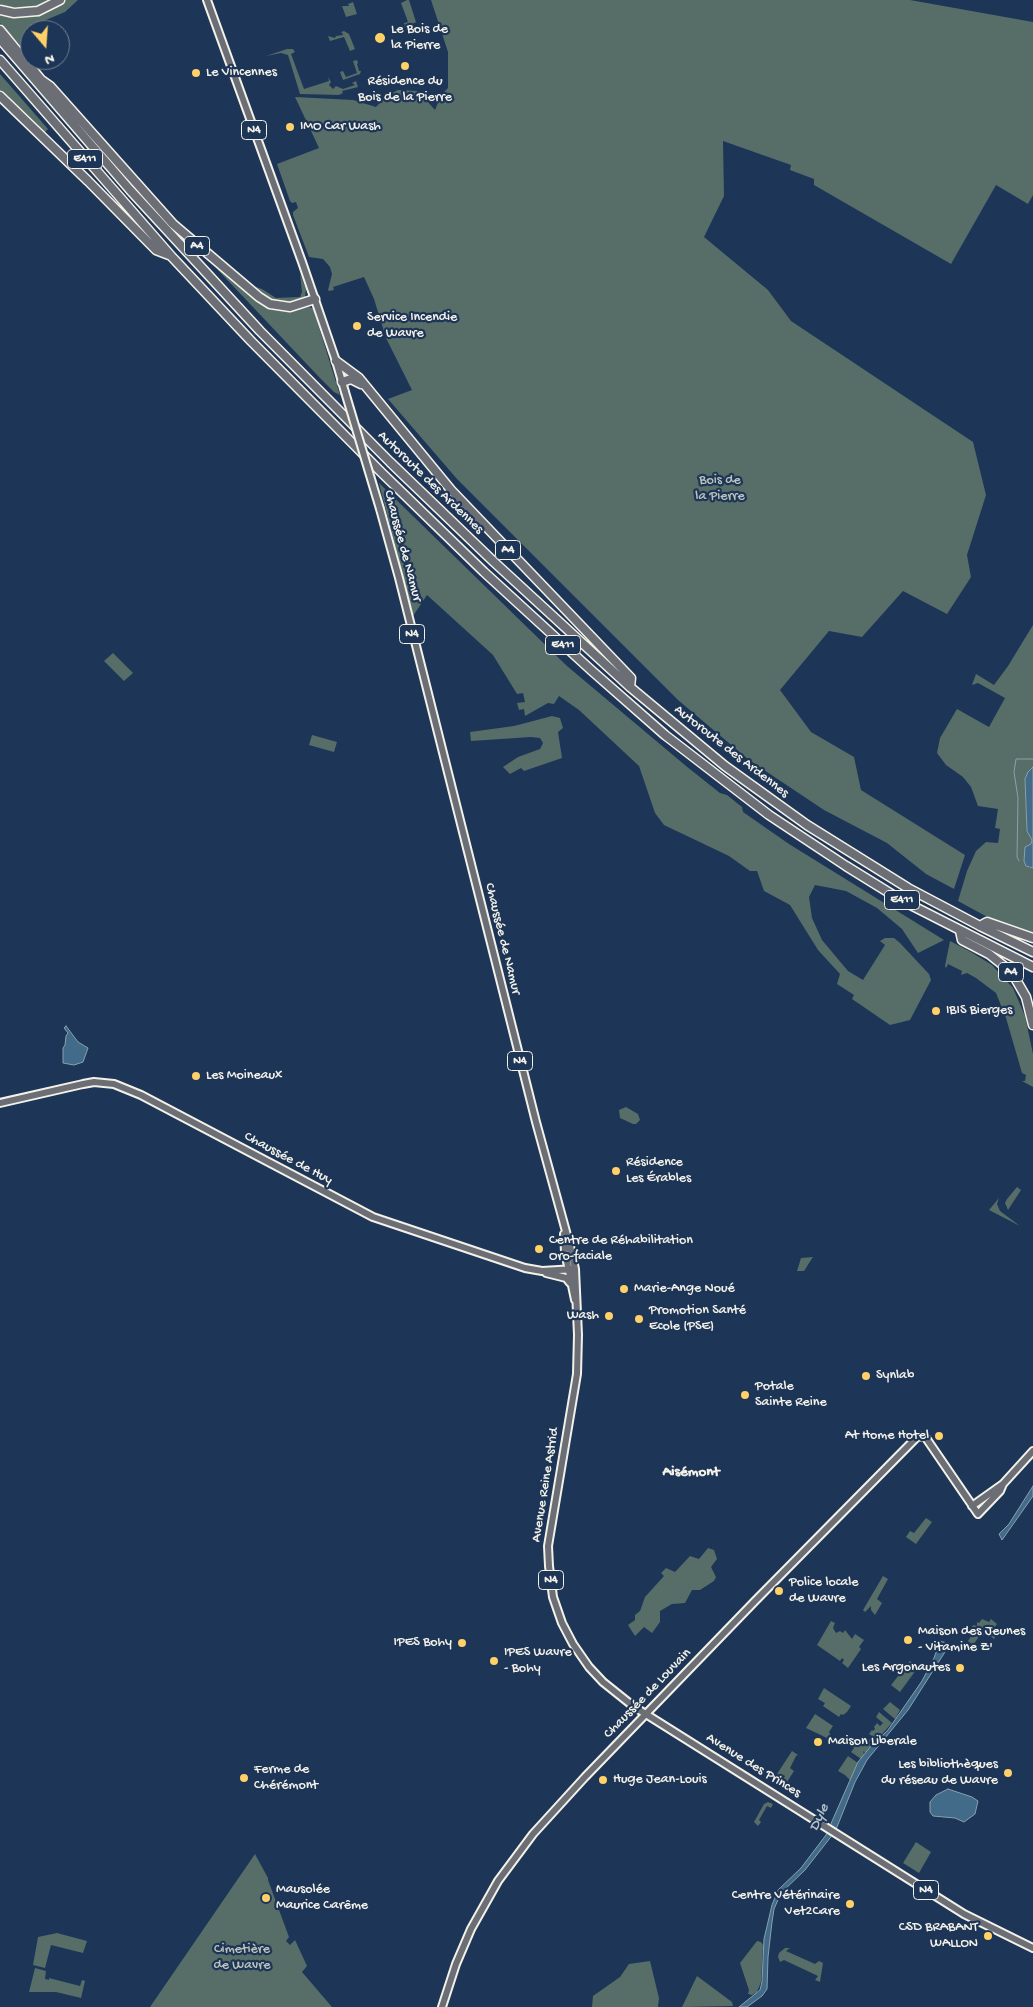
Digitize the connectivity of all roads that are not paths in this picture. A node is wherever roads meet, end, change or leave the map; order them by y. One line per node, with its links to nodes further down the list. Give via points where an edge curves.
1 (60, 0): 3 (highway, via 32,12)
2 (207, 0): 11 (main road, Chaussée de Namur / N4)
3 (0, 10)
4 (0, 30): 7 (highway)
5 (0, 39): 9 (highway, Autoroute des Ardennes / E411)
6 (0, 60): 10 (highway, Autoroute des Ardennes / E411)
7 (40, 79): 9 (highway, via 122,172); 11 (highway, A4, via 50,86 173,224 259,297 270,304 290,307)
8 (0, 96): 10 (highway, via 156,250)
9 (130, 190): 15 (highway, Autoroute des Ardennes / E411, via 260,331 390,462)
10 (172, 257): 17 (highway, Autoroute des Ardennes / E411, via 382,473 535,619 665,735 769,815 861,876)
11 (315, 299): 12 (main road, Chaussée de Namur / N4)
12 (336, 361): 13 (main road, Chaussée de Namur / N4); 14 (highway, A4, via 351,370)
13 (341, 379): 14 (highway, via 354,379); 23 (main road, Chaussée de Namur / N4, bridge, via 380,509 564,1227 565,1252)
14 (365, 386): 15 (highway, A4, via 451,490 631,678)
15 (630, 687): 16 (highway, Autoroute des Ardennes / E411, via 725,766 807,826 908,888)
16 (980, 926): 18 (highway, via 987,922); 19 (highway, Autoroute des Ardennes / E411)
17 (960, 931): 20 (highway, Autoroute des Ardennes / E411); 21 (highway, A4, via 962,940 989,954 1015,978 1026,997)
18 (1033, 938)
19 (1033, 952)
20 (1033, 967)
21 (1033, 1025)
22 (0, 1103): 24 (main road, Chaussée de Huy, via 94,1082 114,1084 141,1095 373,1217)
23 (572, 1269): 24 (main road, Chaussée de Huy); 25 (main road, Avenue Reine Astrid / N4); 26 (main road, Avenue Reine Astrid / N4)
24 (542, 1271): 25 (main road)
25 (570, 1283): 26 (main road, Avenue Reine Astrid / N4)
26 (578, 1313): 30 (main road, Avenue Reine Astrid / N4, via 577,1374 548,1546 553,1597 566,1630 589,1667 617,1694)
27 (1033, 1451): 28 (main road)
28 (1003, 1484): 29 (main road); 29 (main road, via 978,1514)
29 (972, 1506): 30 (main road, Chaussée de Louvain, via 923,1436 917,1437)
30 (646, 1714): 31 (main road, Avenue des Princes / N4, via 971,1918); 32 (main road, Chaussée de Louvain, via 509,1864 470,1930)
31 (1033, 1948)
32 (442, 2007)

